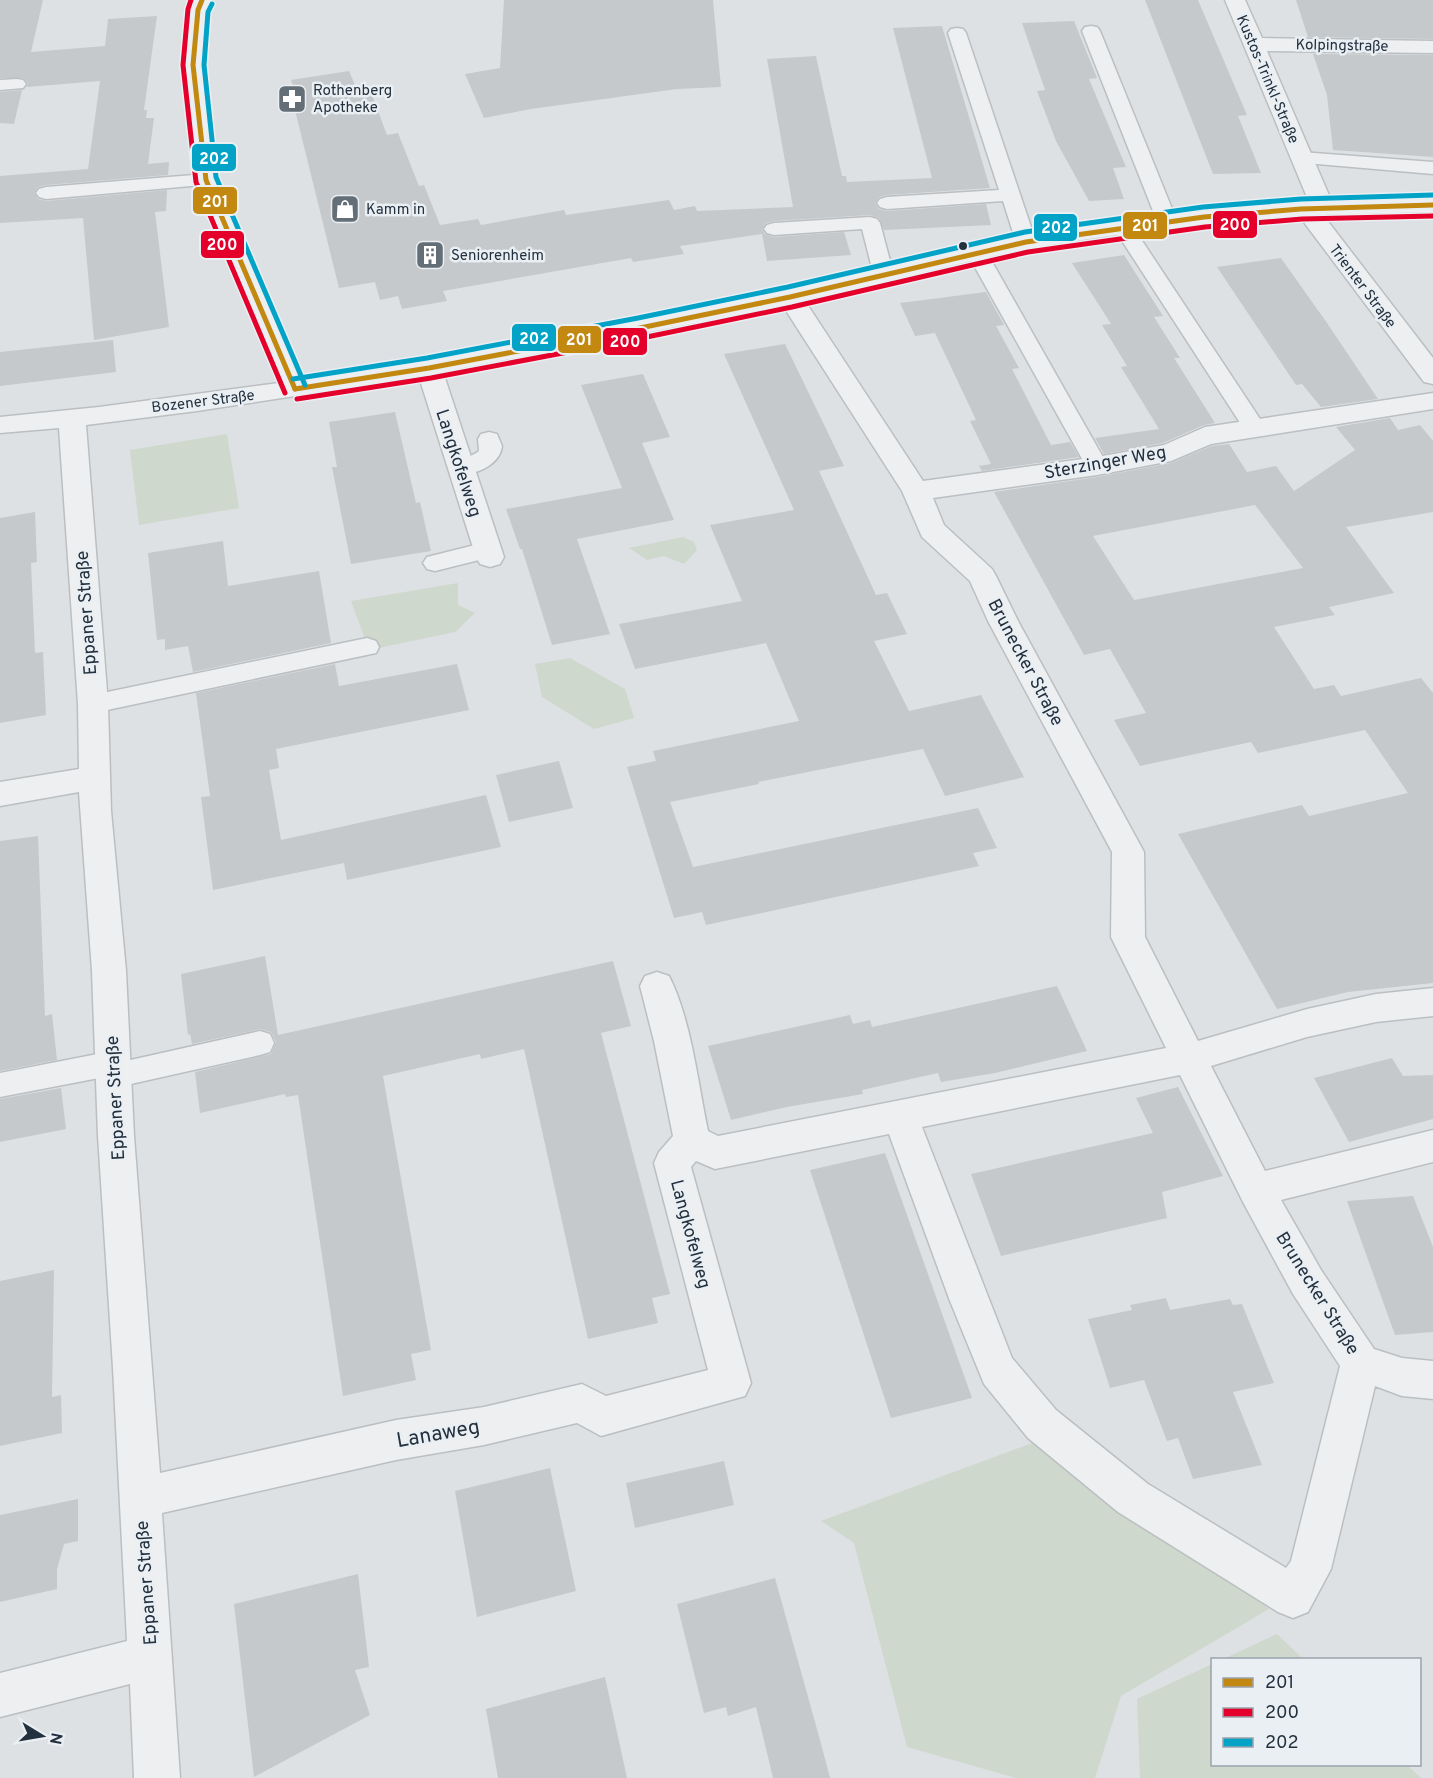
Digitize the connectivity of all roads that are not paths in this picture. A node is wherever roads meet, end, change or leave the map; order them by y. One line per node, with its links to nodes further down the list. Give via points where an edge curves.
1 (202, 0): 9 (street, via 193,65)
2 (1236, 0): 5 (street, Kustos-Trinkl-Straße)
3 (1091, 32): 15 (lane)
4 (957, 33): 11 (lane)
5 (1252, 44): 6 (street, Kolpingstraße); 7 (street, Kustos-Trinkl-Straße)
6 (1433, 47)
7 (1301, 158): 8 (lane, Kustos-Trinkl-Straße); 14 (street, Kustos-Trinkl-Straße)
8 (1433, 168)
9 (206, 180): 10 (lane); 24 (street)
10 (46, 193)
11 (1009, 195): 12 (lane); 18 (lane)
12 (887, 203)
13 (1433, 205): 14 (street, Bozener Straße)
14 (1315, 208): 15 (street, Bozener Straße); 22 (street, Trienter Straße)
15 (1167, 221): 16 (street, Bozener Straße)
16 (1124, 227): 18 (street, Bozener Straße); 28 (lane)
17 (774, 229): 20 (lane, via 870,223)
18 (1026, 242): 19 (street, Bozener Straße)
19 (977, 254): 20 (street, Bozener Straße); 30 (lane)
20 (884, 276): 21 (street, Bozener Straße)
21 (790, 297): 23 (street, Bozener Straße); 32 (street, Brunecker Straße)
22 (1429, 365)
23 (429, 368): 24 (street, Bozener Straße); 31 (street, Langkofelweg)
24 (295, 389): 26 (street, Bozener Straße)
25 (1433, 401): 28 (street, Sterzinger Weg)
26 (72, 418): 27 (street, Bozener Straße); 36 (street, Eppaner Straße)
27 (0, 424)
28 (1254, 427): 30 (street, Sterzinger Weg, via 1205,436 1171,452)
29 (489, 439): 31 (lane, via 490,453 483,460)
30 (1097, 466): 32 (street, Sterzinger Weg)
31 (461, 468): 33 (street, Langkofelweg)
32 (916, 491): 42 (street, Brunecker Straße, via 932,530 982,576 1128,852 1128,937)
33 (488, 554): 34 (lane)
34 (435, 563)
35 (367, 647): 36 (lane)
36 (93, 704): 37 (street, Eppaner Straße)
37 (94, 778): 38 (street); 43 (street, Eppaner Straße)
38 (0, 794)
39 (657, 986): 46 (street)
40 (1433, 1002): 42 (street, via 1376,1008 1306,1023)
41 (260, 1043): 43 (lane)
42 (1190, 1058): 45 (street); 48 (street, Brunecker Straße)
43 (113, 1069): 44 (lane); 52 (street, Eppaner Straße)
44 (0, 1085)
45 (900, 1116): 46 (street, via 715,1153); 49 (street, via 998,1371 1042,1424 1133,1498 1293,1597 1310,1569)
46 (692, 1140): 51 (street, Langkofelweg, via 672,1163)
47 (1433, 1146): 48 (street)
48 (1256, 1190): 49 (street, Brunecker Straße, via 1307,1282)
49 (1361, 1363): 50 (street, Brunecker Straße, via 1402,1377)
50 (1433, 1380)
51 (731, 1383): 52 (street, Lanaweg, via 601,1417 582,1403)
52 (141, 1497): 53 (street, Eppaner Straße)
53 (151, 1657): 54 (street); 55 (street, Eppaner Straße)
54 (0, 1695)
55 (157, 1778)

